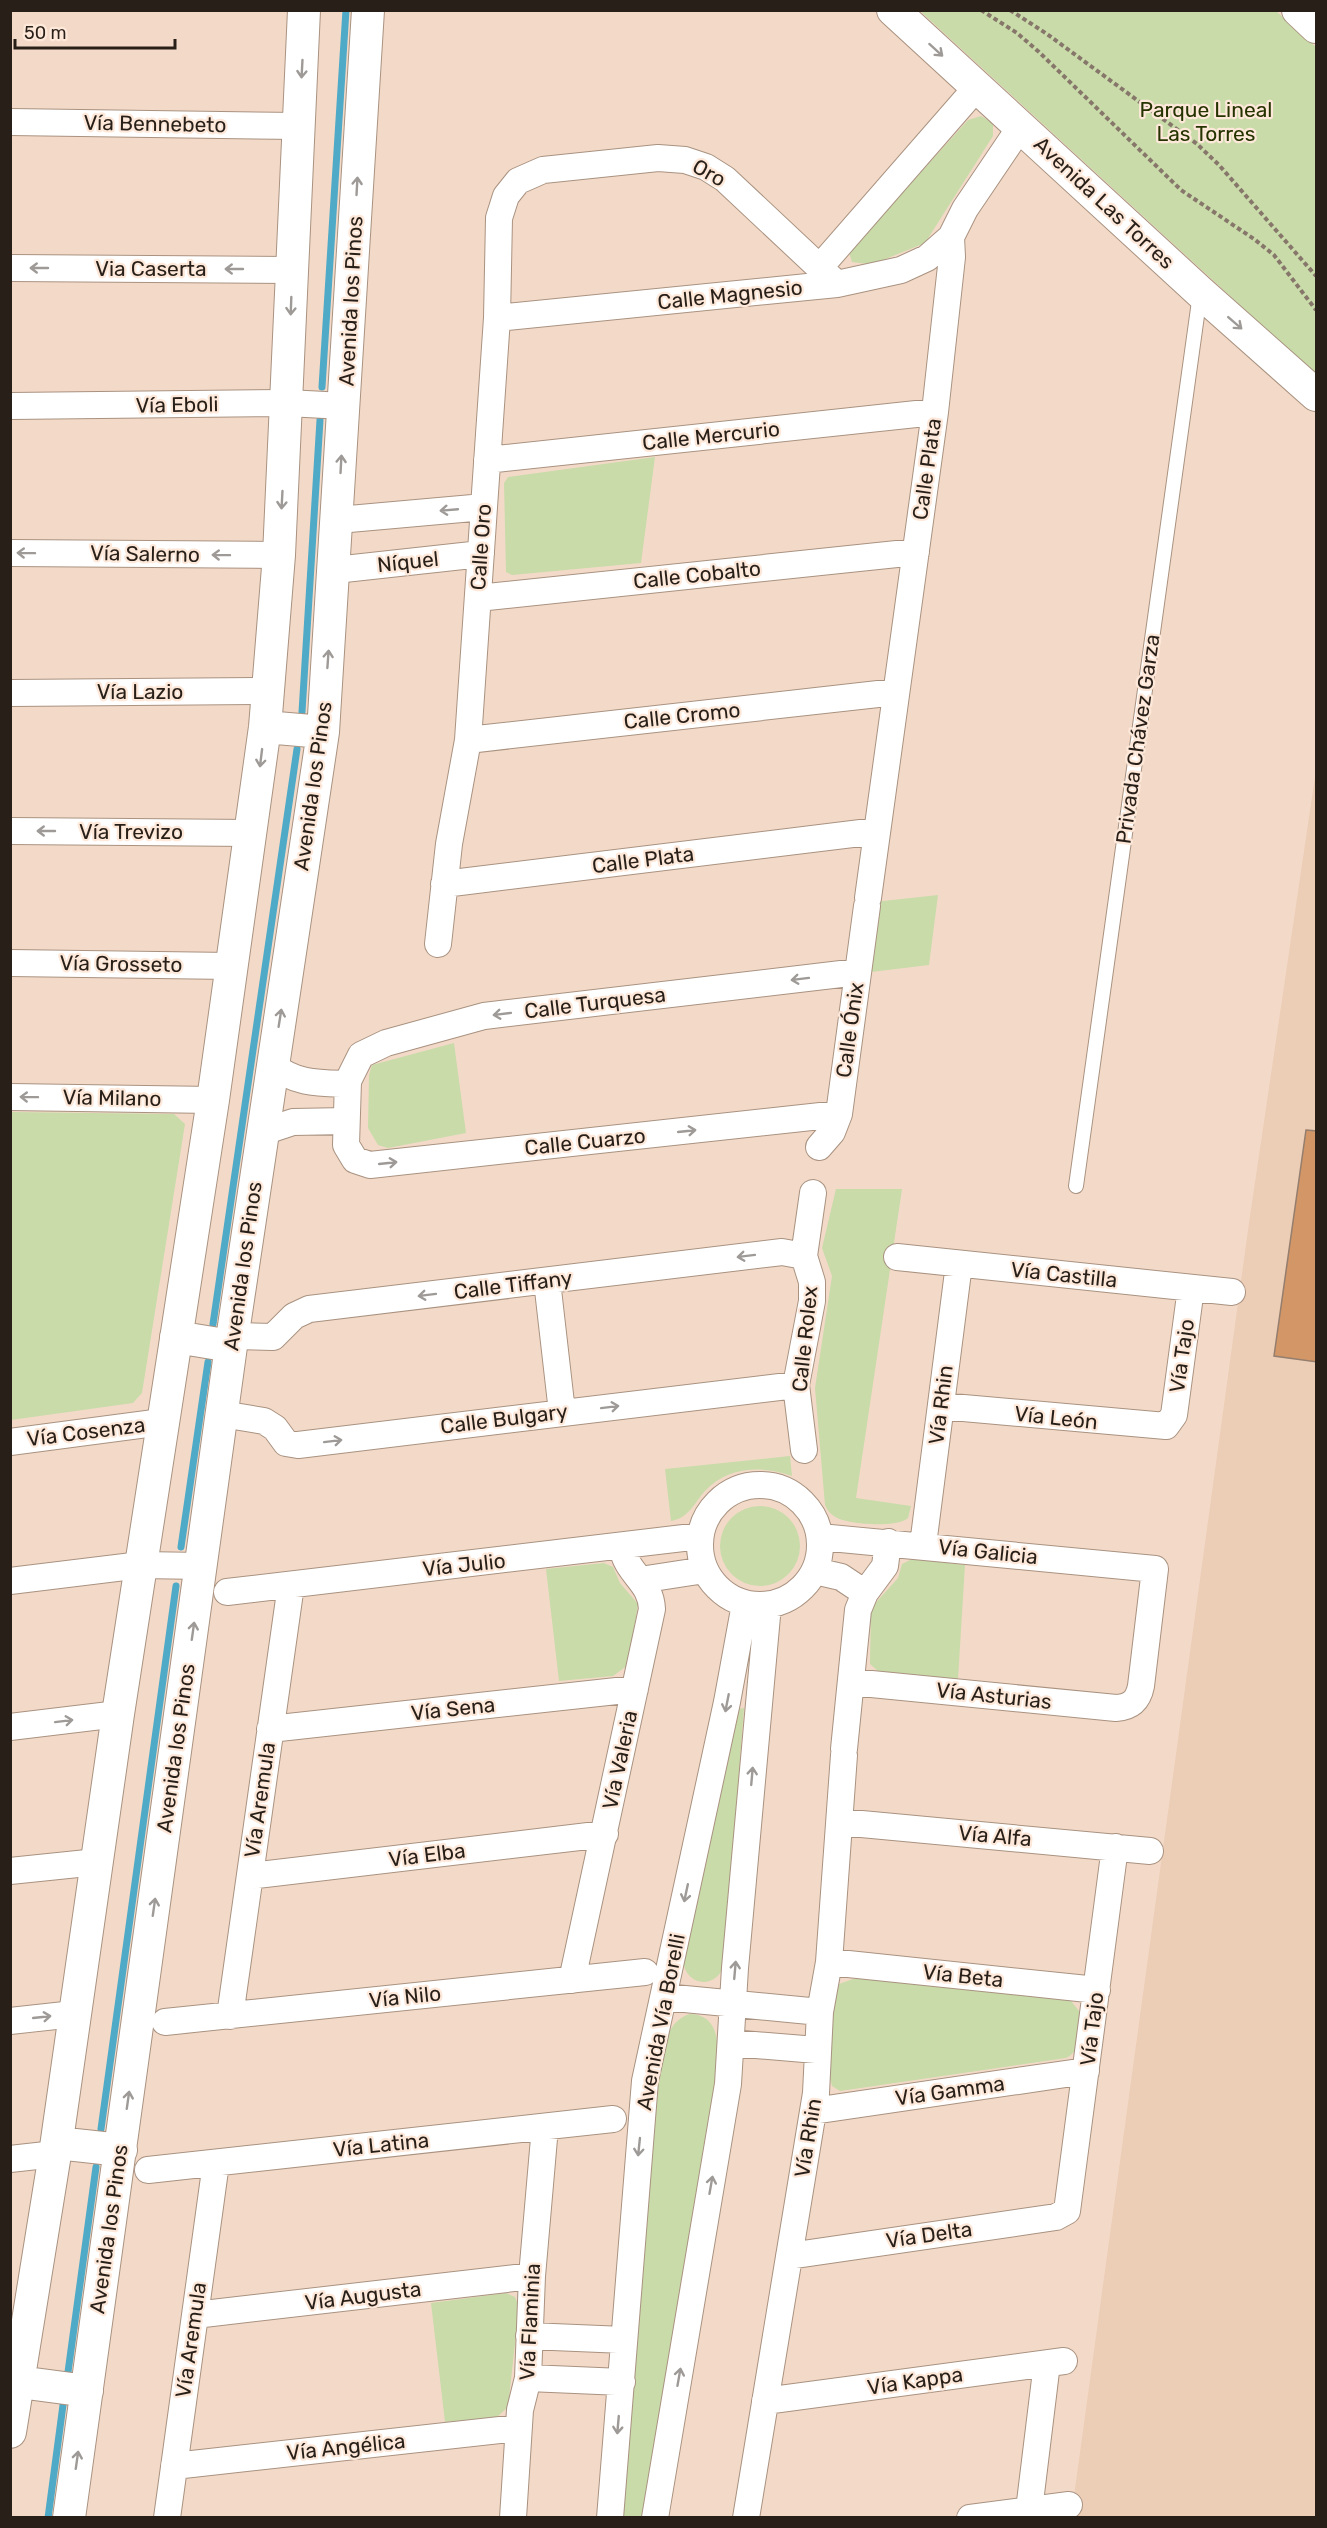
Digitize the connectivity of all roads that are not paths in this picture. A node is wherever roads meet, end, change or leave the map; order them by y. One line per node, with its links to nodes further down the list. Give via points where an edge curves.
1 (304, 10): 8 (street, one-way to 8)
2 (368, 10): 20 (street, Avenida los Pinos, one-way to 2)
3 (893, 10): 6 (street, Avenida Las Torres, one-way to 6)
4 (1298, 10): 5 (street)
5 (1317, 27)
6 (977, 87): 9 (street, Avenida Las Torres); 14 (street)
7 (10, 122): 8 (street, Vía Bennebeto)
8 (299, 126): 13 (street)
9 (1021, 126): 11 (street, Calle Plata, via 965,209); 15 (street, Avenida Las Torres)
10 (543, 170): 14 (street, Oro, via 658,158 685,160 706,167 725,179); 16 (street, Calle Oro, via 518,181 506,196 499,218)
11 (951, 237): 14 (street, Calle Magnesio, via 927,258 901,270); 21 (street, Calle Plata)
12 (10, 268): 13 (street, Via Caserta, one-way to 12)
13 (292, 270): 18 (street, one-way to 18)
14 (828, 275): 16 (street, Calle Magnesio)
15 (1200, 292): 17 (street, Avenida Las Torres, one-way to 17); 54 (lane, Privada Chávez Garza)
16 (497, 318): 22 (street, Calle Oro)
17 (1317, 395)
18 (287, 403): 19 (street, Vía Eboli); 20 (street, Vía Eboli); 28 (street, one-way to 28)
19 (10, 406)
20 (344, 406): 24 (street, Avenida los Pinos, one-way to 20)
21 (934, 412): 22 (street, Calle Mercurio); 25 (street, Calle Plata)
22 (487, 460): 23 (street, Calle Oro)
23 (484, 507): 24 (street, one-way to 24); 27 (street, Calle Oro)
24 (338, 520): 29 (street, Avenida los Pinos)
25 (916, 552): 30 (street, Calle Cobalto); 32 (street, Calle Plata)
26 (10, 553): 28 (street, Vía Salerno, one-way to 26)
27 (481, 554): 29 (street, Níquel); 30 (street, Calle Oro)
28 (279, 555): 31 (street)
29 (335, 570): 35 (street, Avenida los Pinos, one-way to 29)
30 (478, 598): 36 (street, Calle Oro)
31 (269, 691): 33 (street, Vía Lazio); 34 (street)
32 (896, 692): 36 (street, Calle Cromo); 38 (street, Calle Plata)
33 (10, 693)
34 (265, 727): 35 (street); 39 (street, one-way to 39)
35 (323, 732): 46 (street, Avenida los Pinos, one-way to 35)
36 (468, 740): 40 (street, Calle Oro)
37 (10, 831): 39 (street, Vía Trevizo, one-way to 37)
38 (877, 831): 40 (street, Calle Plata); 41 (street, Calle Plata)
39 (251, 832): 44 (street)
40 (444, 884): 42 (street, Calle Oro)
41 (868, 902): 45 (street, Calle Ónix)
42 (438, 944)
43 (10, 963): 44 (street, Vía Grosseto)
44 (231, 966): 49 (street)
45 (858, 972): 47 (street, Calle Turquesa, one-way to 47, via 472,1018 365,1052 357,1059); 50 (street, Calle Ónix)
46 (273, 1065): 47 (street, via 292,1079); 52 (street, Avenida los Pinos)
47 (348, 1079): 51 (street)
48 (10, 1097): 49 (street, Vía Milano, one-way to 48)
49 (213, 1100): 62 (street)
50 (839, 1114): 51 (street, Calle Cuarzo, one-way to 50, via 351,1155 370,1165); 53 (street, Calle Ónix, via 832,1132)
51 (346, 1130): 52 (street, via 292,1122)
52 (263, 1132): 63 (street, Avenida los Pinos)
53 (819, 1146)
54 (1076, 1186)
55 (813, 1193): 56 (street, Calle Rolex)
56 (804, 1256): 59 (street, Calle Tiffany, one-way to 59, via 782,1252); 64 (street, Calle Rolex, via 812,1282 812,1301)
57 (897, 1257): 58 (street, Vía Castilla)
58 (959, 1264): 60 (street, Vía Castilla); 65 (street, Vía Rhin)
59 (547, 1281): 63 (street, Calle Tiffany, one-way to 63, via 309,1309 294,1316 273,1338); 66 (street)
60 (1191, 1288): 61 (street, Vía Castilla); 69 (street, Vía Tajo)
61 (1232, 1292)
62 (176, 1338): 63 (street); 68 (street)
63 (232, 1341): 67 (street, Avenida los Pinos)
64 (796, 1385): 66 (street, Calle Bulgary, one-way to 64); 71 (street, Calle Rolex)
65 (941, 1406): 69 (street, Vía León, via 1158,1427); 75 (street, Vía Rhin)
66 (562, 1412): 67 (street, Calle Bulgary, one-way to 66, via 264,1421 286,1443 298,1445)
67 (222, 1414): 78 (street, Avenida los Pinos)
68 (162, 1422): 70 (street, Vía Cosenza); 77 (street)
69 (1170, 1424)
70 (10, 1442)
71 (804, 1449)
72 (700, 1536): 73 (street, via 712,1510 733,1492 751,1486 771,1486 789,1492 804,1504 815,1519); 76 (street, Vía Julio); 79 (street)
73 (820, 1537): 74 (street, Vía Galicia); 80 (street)
74 (888, 1542): 75 (street, Vía Galicia); 85 (street, Vía Rhin, via 885,1566)
75 (923, 1545): 91 (street, Vía Galicia, via 1155,1569)
76 (622, 1547): 81 (street, Vía Valeria, via 628,1567); 83 (street, Vía Julio)
77 (141, 1565): 78 (street); 82 (street); 92 (street)
78 (202, 1566): 120 (street, Avenida los Pinos, one-way to 78)
79 (705, 1570): 81 (street); 86 (street, via 729,1597)
80 (815, 1571): 85 (street, via 841,1577); 86 (street, via 804,1587 787,1599)
81 (640, 1580): 90 (street, Vía Valeria, via 650,1594 652,1609)
82 (10, 1581)
83 (291, 1585): 84 (street, Vía Julio); 94 (street, Vía Aremula)
84 (227, 1592)
85 (865, 1593): 89 (street, Vía Rhin, via 858,1610)
86 (756, 1605): 87 (street, Avenida Vía Borelli); 88 (street)
87 (734, 1663): 88 (street); 106 (street, Avenida Vía Borelli, one-way to 106)
88 (762, 1667): 107 (street, one-way to 88)
89 (851, 1682): 91 (street, Vía Asturias, via 1116,1708); 95 (street, Vía Rhin)
90 (635, 1689): 94 (street, Vía Sena); 96 (street, Vía Valeria)
91 (1136, 1702)
92 (118, 1714): 93 (street, one-way to 92); 99 (street)
93 (10, 1727)
94 (270, 1729): 101 (street, Vía Aremula)
95 (840, 1822): 97 (street, Vía Alfa); 102 (street, Vía Rhin)
96 (605, 1834): 101 (street, Vía Elba); 104 (street, Vía Valeria)
97 (1115, 1847): 98 (street, Vía Alfa); 105 (street, Vía Tajo)
98 (1150, 1851)
99 (97, 1862): 100 (street); 109 (street)
100 (10, 1871)
101 (250, 1876): 110 (street, Vía Aremula)
102 (829, 1962): 105 (street, Vía Beta); 108 (street, Vía Rhin)
103 (645, 1972): 104 (street, Vía Nilo)
104 (572, 1980): 110 (street, Vía Nilo)
105 (1097, 1990): 115 (street, Vía Tajo)
106 (664, 1997): 107 (street); 130 (street, Avenida Vía Borelli, one-way to 130, via 645,2081)
107 (732, 2005): 108 (street); 113 (street)
108 (820, 2012): 114 (street, Vía Rhin)
109 (74, 2013): 111 (street, one-way to 109); 119 (street)
110 (230, 2016): 112 (street, Vía Nilo)
111 (10, 2021)
112 (165, 2022)
113 (731, 2043): 114 (street); 145 (street, one-way to 113, via 729,2084)
114 (816, 2050): 116 (street, Vía Rhin)
115 (1086, 2072): 116 (street, Vía Gamma); 124 (street, Vía Tajo)
116 (813, 2111): 125 (street, Vía Rhin)
117 (613, 2120): 118 (street, Vía Latina)
118 (545, 2127): 122 (street, Vía Latina); 126 (street, Vía Flaminia)
119 (56, 2148): 120 (street); 121 (street); 127 (street)
120 (121, 2150): 134 (street, Avenida los Pinos)
121 (10, 2159)
122 (216, 2163): 123 (street, Vía Latina); 128 (street, Vía Aremula)
123 (148, 2170)
124 (1067, 2211): 125 (street, Vía Delta, via 1056,2217)
125 (789, 2256): 135 (street, Vía Rhin)
126 (532, 2276): 128 (street, Vía Augusta); 129 (street, Vía Flaminia)
127 (21, 2306): 132 (street)
128 (195, 2315): 138 (street, Vía Aremula)
129 (530, 2336): 130 (street); 131 (street, Vía Flaminia)
130 (624, 2340): 133 (street, Avenida Vía Borelli)
131 (528, 2378): 133 (street); 136 (street, Vía Flaminia)
132 (18, 2382): 134 (street); 137 (street)
133 (622, 2382): 144 (street, Avenida Vía Borelli, one-way to 144)
134 (87, 2391): 141 (street, Avenida los Pinos, one-way to 134)
135 (765, 2401): 140 (street, Vía Kappa, via 1055,2362); 146 (street, Vía Rhin)
136 (518, 2428): 138 (street, Vía Angélica); 143 (street, Vía Flaminia)
137 (10, 2432)
138 (174, 2466): 142 (street, Vía Aremula)
139 (1070, 2505): 140 (street)
140 (1029, 2510): 147 (street)
141 (69, 2517)
142 (167, 2517)
143 (513, 2517)
144 (610, 2517)
145 (655, 2517)
146 (746, 2517)
147 (970, 2517)

